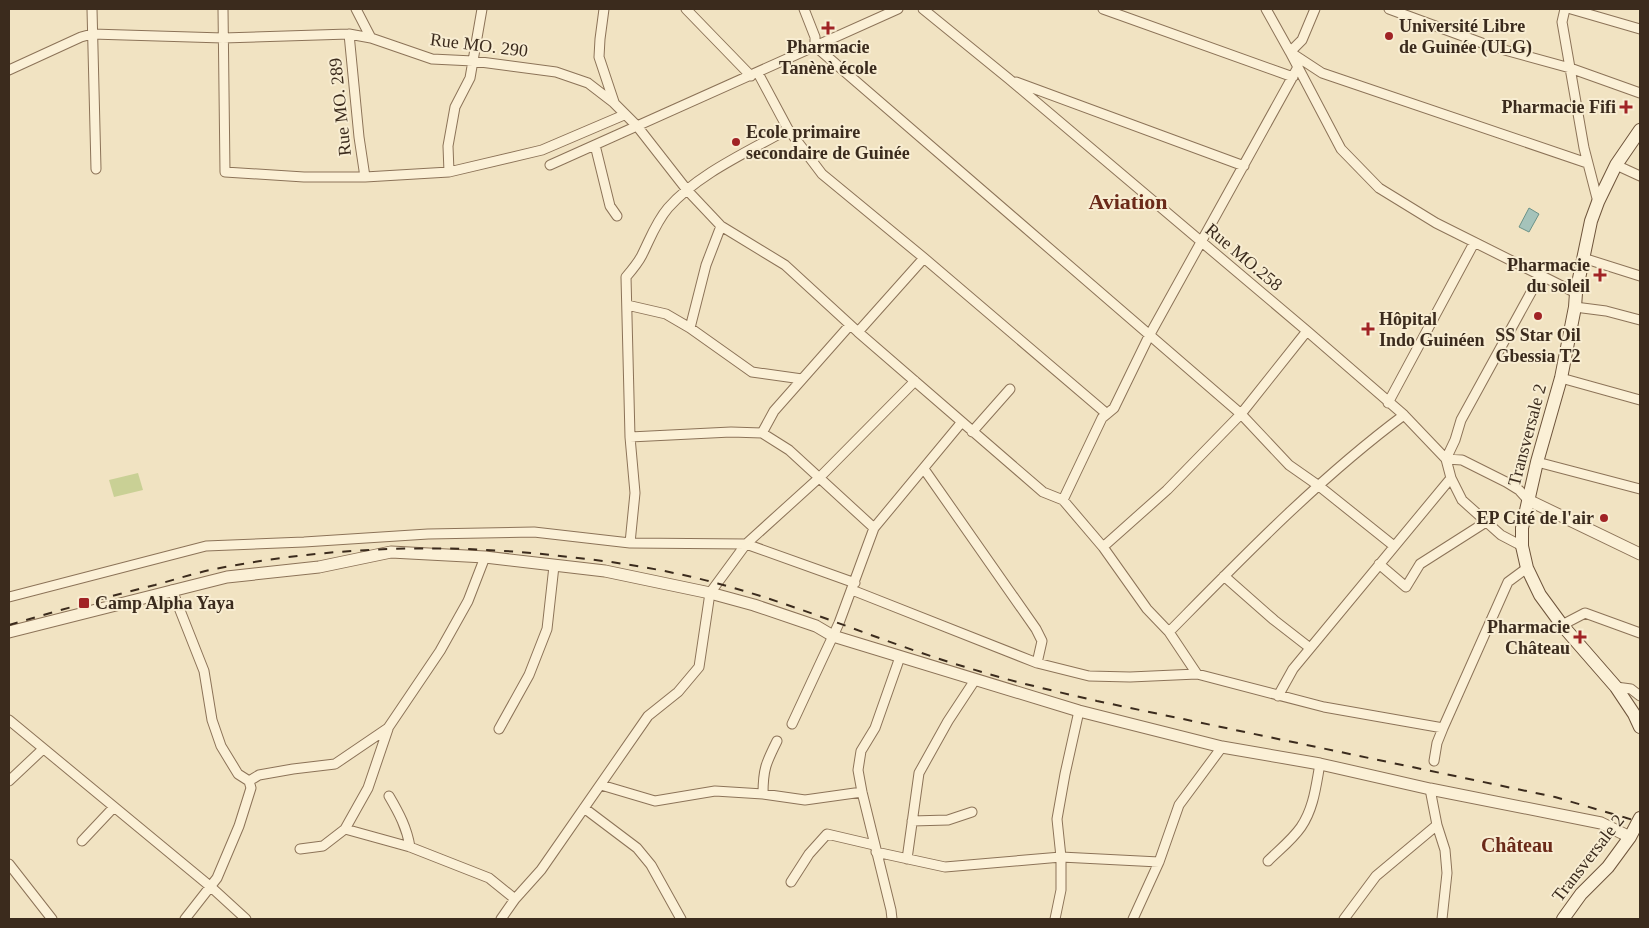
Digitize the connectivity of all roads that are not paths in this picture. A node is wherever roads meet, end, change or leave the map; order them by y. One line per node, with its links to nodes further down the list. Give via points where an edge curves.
1 (92, 9): 18 (street)
2 (223, 9): 20 (street)
3 (356, 9): 21 (street)
4 (482, 9): 24 (street)
5 (604, 9): 32 (street, via 599,57)
6 (686, 9): 28 (street)
7 (804, 9): 22 (street, via 815,37)
8 (898, 9): 22 (street)
9 (923, 9): 30 (street, Rue MO.258)
10 (1103, 9): 29 (street)
11 (1266, 9): 23 (street)
12 (1315, 9): 23 (street, via 1302,40)
13 (1389, 9): 16 (street)
14 (1565, 9): 26 (street, via 1562,22)
15 (1571, 9): 17 (street)
16 (1414, 13): 26 (street, via 1490,46)
17 (1640, 29)
18 (92, 34): 20 (street, Rue MO. 290); 27 (street, Rue MO. 290); 42 (street)
19 (349, 34): 20 (street, Rue MO. 290); 21 (street, Rue MO. 290); 45 (street, Rue MO. 289)
20 (223, 38): 45 (street, via 225,172)
21 (371, 38): 24 (street, Rue MO. 290, via 432,59)
22 (815, 46): 28 (street); 64 (street)
23 (1290, 52): 25 (street); 38 (street, via 1322,73)
24 (473, 61): 32 (street, Rue MO. 290, via 556,72 588,83); 43 (street, via 470,78 456,107 448,146)
25 (1298, 67): 29 (street); 51 (street, via 1341,149 1379,188)
26 (1570, 68): 31 (street); 38 (street)
27 (9, 70)
28 (755, 74): 34 (street); 35 (street)
29 (1293, 77): 41 (street)
30 (1009, 79): 41 (street); 50 (street, Rue MO.258)
31 (1640, 93)
32 (614, 103): 33 (street, Rue MO. 290)
33 (624, 115): 34 (street, Rue MO. 290); 43 (street, via 542,150)
34 (637, 126): 37 (street); 46 (street, Rue MO. 290)
35 (788, 129): 46 (street); 52 (street, via 822,174)
36 (1640, 130): 40 (main road, Transversale 2)
37 (595, 145): 39 (street); 48 (street, via 610,206)
38 (1587, 163): 47 (street)
39 (550, 165)
40 (1616, 165): 44 (street); 47 (main road, Transversale 2)
41 (1244, 166): 50 (street)
42 (96, 169)
43 (449, 172): 45 (street)
44 (1640, 176)
45 (365, 177)
46 (687, 190): 49 (street, Rue MO. 290); 57 (street, via 659,220 626,277)
47 (1598, 202): 53 (main road, Transversale 2)
48 (617, 216)
49 (721, 226): 60 (street, Rue MO. 290, via 785,265); 61 (street, via 706,265)
50 (1202, 243): 62 (street, Rue MO.258); 64 (street)
51 (1474, 243): 54 (street); 70 (street)
52 (924, 258): 63 (street); 71 (street)
53 (1583, 258): 55 (street); 56 (main road, Transversale 2)
54 (1540, 276): 56 (street); 78 (street, via 1461,420)
55 (1640, 276)
56 (1576, 293): 58 (main road, Transversale 2)
57 (627, 305): 61 (street, via 666,314); 77 (street)
58 (1575, 307): 59 (street); 65 (main road, Transversale 2)
59 (1640, 320)
60 (850, 325): 63 (street, Rue MO. 290); 66 (street)
61 (690, 328): 66 (street, via 752,372)
62 (1307, 331): 70 (street, Rue MO.258); 72 (street)
63 (858, 332): 67 (street, Rue MO. 290)
64 (1149, 336): 71 (street, via 1114,408); 72 (street)
65 (1561, 378): 69 (street); 79 (main road, Transversale 2)
66 (802, 379): 76 (street, via 774,411)
67 (915, 381): 74 (street, Rue MO. 290); 81 (street)
68 (1010, 389): 75 (street)
69 (1640, 400)
70 (1388, 403): 73 (street, Rue MO.258)
71 (1107, 414): 85 (street, via 1102,418)
72 (1241, 414): 83 (street, via 1288,465); 93 (street, via 1166,490)
73 (1404, 416): 78 (street, Rue MO.258); 83 (street, via 1366,443)
74 (961, 423): 75 (street, Rue MO. 290); 80 (street)
75 (972, 432): 85 (street, Rue MO. 290, via 1043,492)
76 (762, 433): 77 (street); 81 (street, via 789,450)
77 (630, 437): 89 (street, via 635,493)
78 (1446, 459): 82 (street); 86 (street, via 1462,460 1506,482)
79 (1537, 462): 84 (street); 86 (main road, Transversale 2)
80 (924, 469): 88 (street); 111 (street, via 1036,629 1042,641)
81 (820, 477): 88 (street); 90 (street)
82 (1450, 478): 87 (street, via 1462,500); 91 (street)
83 (1319, 486): 91 (street); 99 (street)
84 (1640, 489)
85 (1063, 500): 93 (street)
86 (1528, 500): 92 (main road, Transversale 2); 94 (street)
87 (1486, 522): 92 (street); 96 (street, via 1420,564 1406,587)
88 (874, 528): 100 (street)
89 (630, 543): 90 (street); 103 (street, via 534,532 428,534 206,546)
90 (746, 544): 100 (street); 102 (street)
91 (1394, 546): 96 (street)
92 (1522, 546): 98 (main road, Transversale 2)
93 (1103, 547): 106 (street, via 1147,609)
94 (1640, 554)
95 (485, 557): 97 (street); 101 (street, via 391,552 319,567 226,577); 121 (street, via 468,601 440,651)
96 (1379, 564): 109 (street)
97 (554, 566): 102 (street, via 604,571); 123 (street, via 547,629 528,675)
98 (1527, 568): 104 (main road, Transversale 2, via 1540,595); 122 (street, via 1508,582)
99 (1224, 576): 106 (street); 109 (street)
100 (853, 586): 108 (street); 111 (street)
101 (172, 590): 105 (street); 129 (street, via 204,671 212,720 221,746 238,774)
102 (710, 593): 108 (street, via 816,626); 131 (street, via 699,667 678,692 648,716)
103 (9, 597)
104 (1562, 625): 107 (street, via 1585,613); 114 (main road, Transversale 2)
105 (9, 632)
106 (1169, 632): 112 (street)
107 (1640, 632)
108 (833, 636): 110 (street); 119 (street)
109 (1310, 648): 115 (street)
110 (900, 657): 113 (street); 133 (street, via 875,728 861,752 858,770)
111 (1037, 663): 112 (street, via 1089,676)
112 (1197, 674): 115 (street)
113 (975, 680): 117 (street); 139 (street, via 919,773)
114 (1616, 687): 116 (street, via 1631,689); 120 (main road, Transversale 2)
115 (1278, 696): 122 (street, via 1324,708)
116 (1640, 696)
117 (1079, 710): 125 (street); 147 (street, via 1057,819)
118 (9, 720): 126 (street)
119 (792, 724)
120 (1640, 727)
121 (388, 728): 129 (street, via 335,764 258,775); 142 (street, via 368,788)
122 (1443, 728): 127 (street, via 1436,743)
123 (499, 729)
124 (777, 742): 134 (street, via 763,773)
125 (1222, 747): 128 (street); 150 (street, via 1179,805)
126 (43, 749): 130 (street); 136 (street)
127 (1434, 761)
128 (1320, 764): 132 (street); 149 (street, via 1313,801 1305,820)
129 (249, 780): 153 (street, via 251,788 239,826)
130 (9, 781)
131 (600, 785): 134 (street, via 656,801 715,791); 137 (street)
132 (1430, 789): 140 (street); 141 (street)
133 (862, 792): 134 (street, via 805,800); 146 (street)
134 (763, 794)
135 (389, 796): 144 (street, via 402,820)
136 (114, 807): 143 (street); 153 (street)
137 (584, 808): 154 (street, via 541,870); 159 (street, via 636,848 652,865)
138 (972, 812): 139 (street, via 948,820)
139 (912, 821): 148 (street)
140 (1437, 825): 163 (street, via 1376,876); 164 (street, via 1445,850 1447,873)
141 (1636, 828): 165 (main road, Transversale 2, via 1608,867 1581,894)
142 (345, 830): 144 (street); 145 (street, via 324,846)
143 (82, 841)
144 (410, 847): 154 (street, via 489,878)
145 (300, 848)
146 (875, 848): 148 (street); 152 (street, via 827,834); 160 (street)
147 (1062, 857): 148 (street, via 945,867); 150 (street); 161 (street, via 1061,890)
148 (907, 858)
149 (1268, 861)
150 (1159, 862): 162 (street)
151 (9, 864): 155 (street)
152 (791, 882)
153 (211, 887): 156 (street); 157 (street)
154 (515, 899): 158 (street)
155 (52, 919)
156 (185, 919)
157 (246, 919)
158 (501, 919)
159 (681, 919)
160 (892, 919)
161 (1055, 919)
162 (1133, 919)
163 (1344, 919)
164 (1442, 919)
165 (1563, 919)

